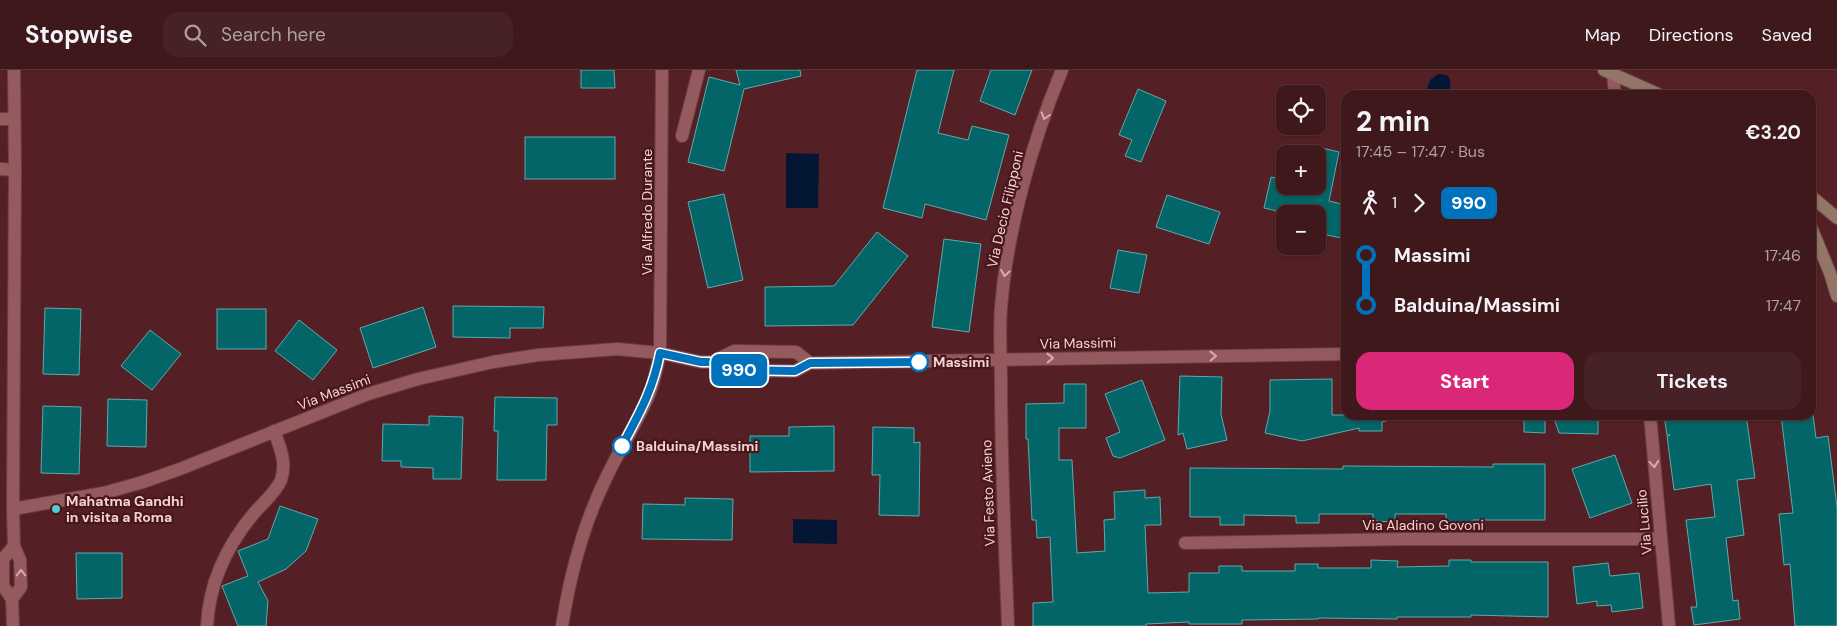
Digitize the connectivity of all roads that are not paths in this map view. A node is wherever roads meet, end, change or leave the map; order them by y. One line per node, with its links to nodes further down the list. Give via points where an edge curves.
1 (14, 70): 9 (street)
2 (662, 70): 17 (street, Via Alfredo Durante)
3 (699, 70): 10 (street)
4 (1062, 70): 19 (street, Via Decio Filipponi, one-way to 19, via 1051,96 1012,234 1001,308)
5 (1608, 72): 6 (street); 7 (main road)
6 (1613, 90)
7 (1649, 90)
8 (0, 119): 9 (street)
9 (14, 119): 12 (street)
10 (682, 136)
11 (0, 169): 12 (street)
12 (15, 170): 24 (street)
13 (1816, 200): 14 (main road)
14 (1837, 218)
15 (1816, 239): 16 (main road)
16 (1837, 296)
17 (660, 353): 20 (street, Via Massimi); 23 (street, Via Massimi, via 617,349 584,351 457,369 368,394); 32 (street, Via Alfredo Durante, via 648,397 595,505 579,550)
18 (1341, 354): 19 (street, Via Massimi, one-way to 18)
19 (1001, 359): 21 (street, Via Massimi); 33 (street, Via Festo Avieno)
20 (712, 362): 21 (street, Via Massimi, via 733,370 795,371); 21 (street, Via Massimi, via 734,351 796,352)
21 (810, 363)
22 (1650, 420): 25 (street, Via Lucilio, one-way to 25)
23 (274, 432): 24 (street, Via Massimi, via 143,482 104,493); 31 (street, via 284,468 281,480 223,558 209,598)
24 (13, 509): 27 (street)
25 (1660, 539): 26 (street, Via Aladino Govoni); 34 (street, Via Lucilio)
26 (1186, 543)
27 (14, 546): 28 (street); 29 (street, one-way to 27, via 21,587 20,560)
28 (1, 566): 29 (street, via 3,586)
29 (12, 599): 30 (street)
30 (12, 626)
31 (207, 626)
32 (562, 626)
33 (1008, 626)
34 (1670, 626)

